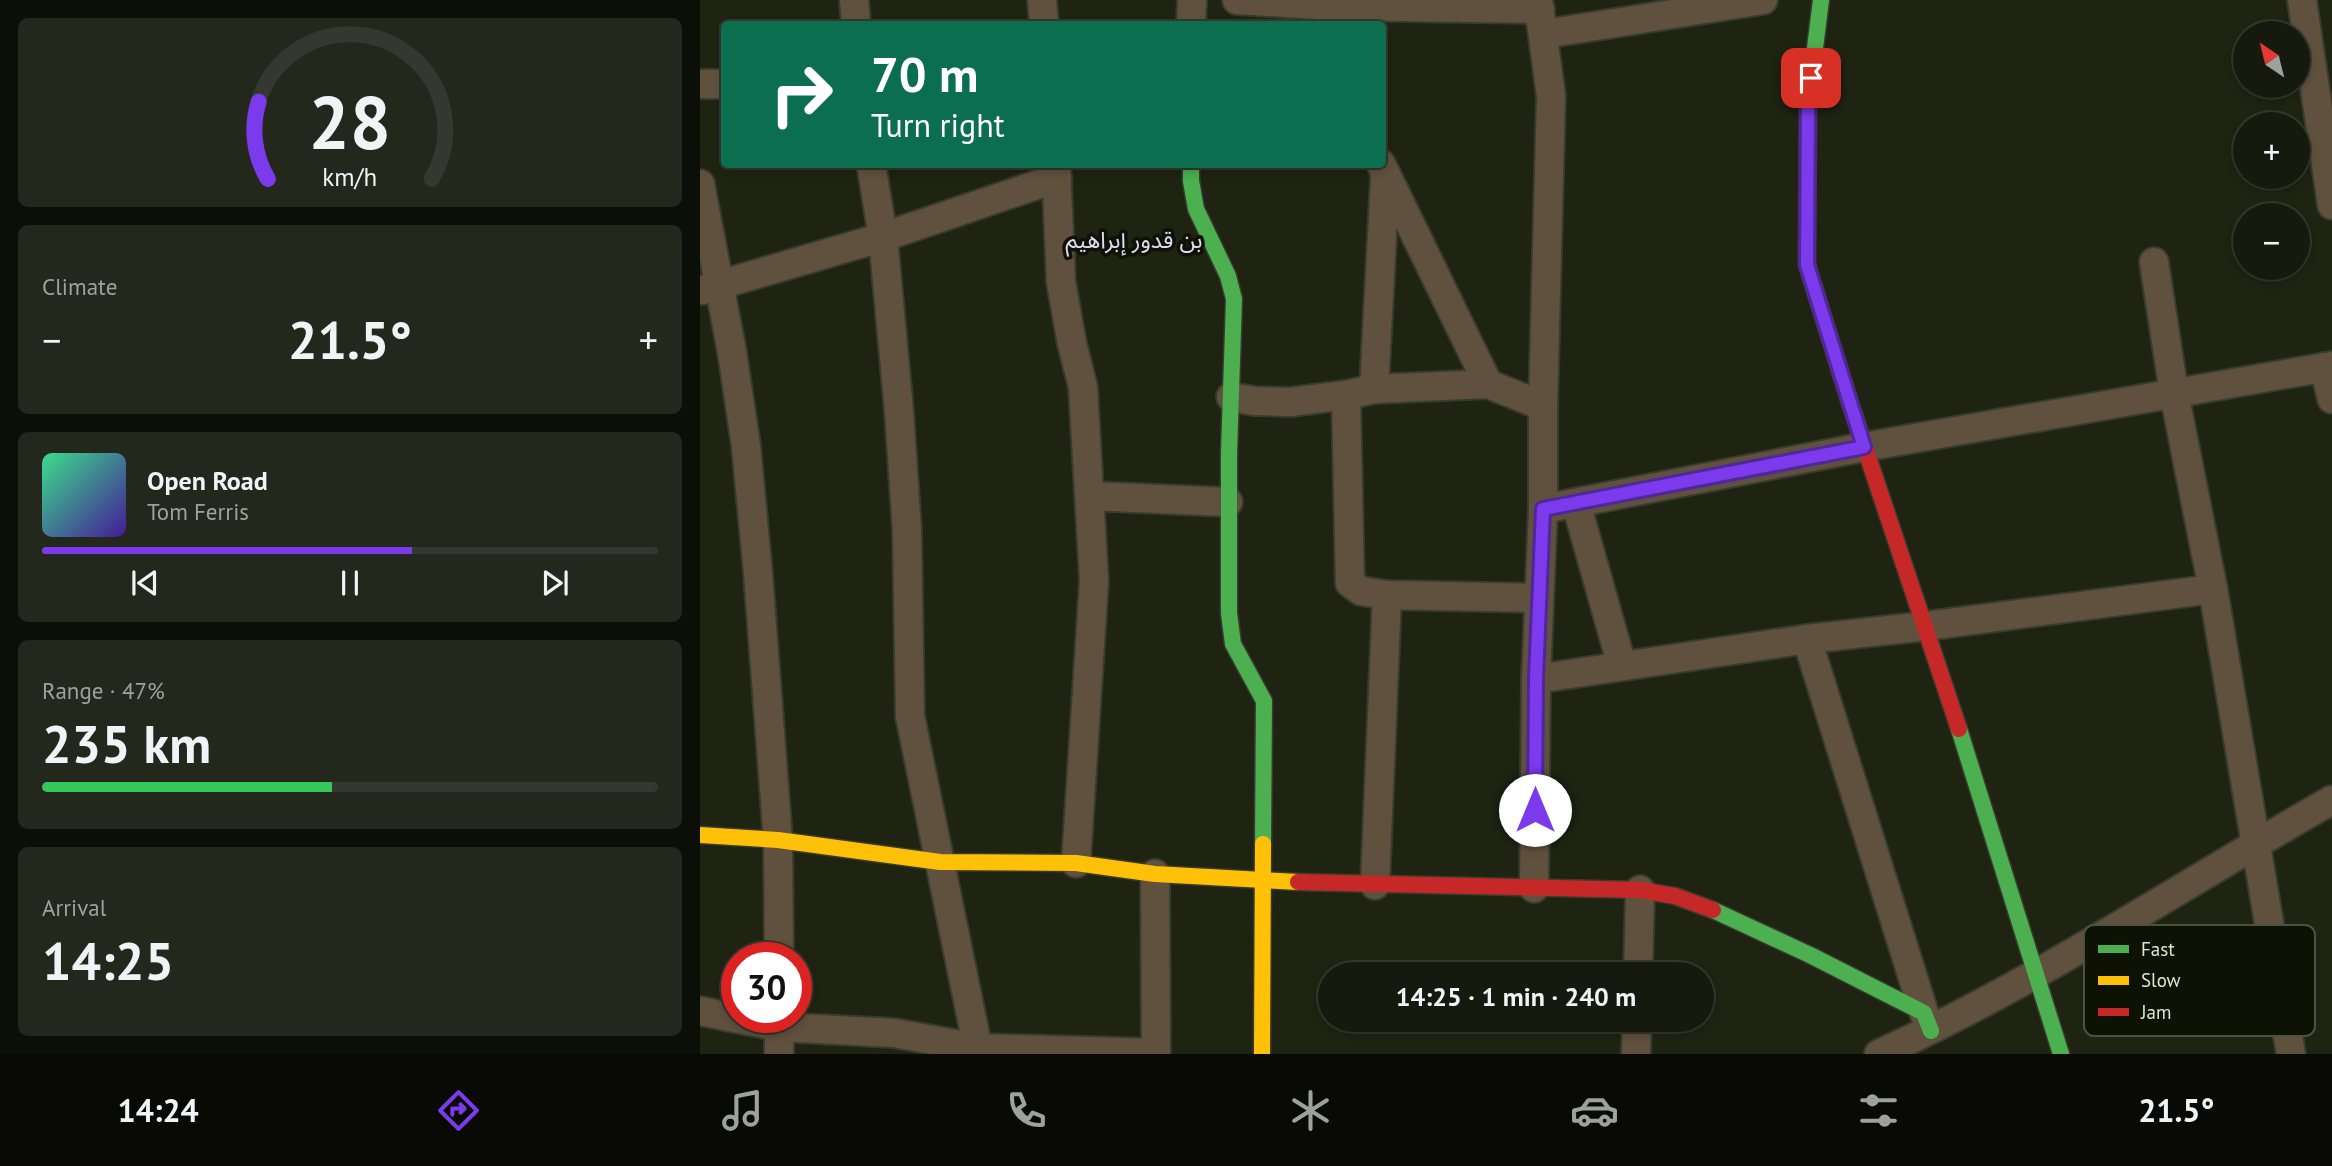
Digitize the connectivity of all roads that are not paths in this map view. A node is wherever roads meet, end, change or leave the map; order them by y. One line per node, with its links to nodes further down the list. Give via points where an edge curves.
1 (854, 0): 10 (street)
2 (1042, 0): 11 (street)
3 (1192, 0): 12 (street)
4 (1237, 0): 8 (street)
5 (1821, 0): 32 (street, via 1808,104 1807,265)
6 (2302, 0): 20 (street)
7 (1758, 1): 9 (street)
8 (1334, 10): 9 (street)
9 (1541, 14): 31 (street, via 1551,96)
10 (856, 21)
11 (1044, 21)
12 (1191, 21)
13 (700, 84): 14 (street)
14 (721, 85)
15 (872, 168): 21 (street)
16 (1191, 168): 29 (street, via 1196,209 1234,299)
17 (1383, 170): 25 (street); 26 (street)
18 (1056, 171): 21 (street); 33 (street, via 1061,282 1083,387)
19 (700, 184): 23 (street)
20 (2331, 197)
21 (883, 237): 23 (street); 48 (street, via 907,531 910,716)
22 (2154, 262): 27 (street)
23 (709, 287): 46 (street, via 732,352 746,446)
24 (2328, 366): 27 (street); 30 (street)
25 (1488, 384): 26 (street); 31 (street)
26 (1374, 388): 28 (street)
27 (2174, 393): 32 (street); 37 (street)
28 (1346, 396): 29 (street, via 1290,402); 38 (street, via 1350,583 1361,591)
29 (1231, 397): 34 (street)
30 (2332, 399)
31 (1543, 406): 36 (street)
32 (1864, 447): 35 (street); 40 (street)
33 (1090, 496): 34 (street); 49 (street, via 1094,581)
34 (1228, 502): 51 (street, via 1231,637 1264,701)
35 (1576, 503): 36 (street); 42 (street)
36 (1543, 509): 39 (street)
37 (2213, 589): 40 (street); 47 (street)
38 (1387, 594): 39 (street); 52 (street)
39 (1539, 598): 43 (street)
40 (1926, 626): 41 (street); 60 (street)
41 (1807, 639): 42 (street); 63 (street)
42 (1622, 666): 43 (street)
43 (1536, 678): 53 (street)
44 (2332, 800): 47 (street)
45 (700, 835): 46 (street)
46 (778, 840): 48 (street); 57 (street)
47 (2254, 844): 55 (street); 56 (street)
48 (940, 862): 49 (street); 67 (street)
49 (1076, 863): 50 (street)
50 (1155, 874): 51 (street); 68 (street)
51 (1263, 881): 52 (street); 69 (street)
52 (1375, 885): 53 (street)
53 (1534, 888): 54 (street)
54 (1640, 890): 59 (street); 63 (street, via 1699,903 1855,976)
55 (2117, 925)
56 (2268, 925)
57 (779, 942)
58 (2084, 945): 60 (street)
59 (1638, 962)
60 (2036, 973): 63 (street); 72 (street)
61 (700, 1011): 62 (street)
62 (721, 1017)
63 (1927, 1022): 71 (street)
64 (812, 1032): 67 (street, via 894,1032)
65 (1637, 1032): 70 (street)
66 (2288, 1036): 73 (street)
67 (978, 1051): 68 (street)
68 (1156, 1054)
69 (1262, 1054)
70 (1636, 1054)
71 (1879, 1054)
72 (2062, 1054)
73 (2291, 1054)

